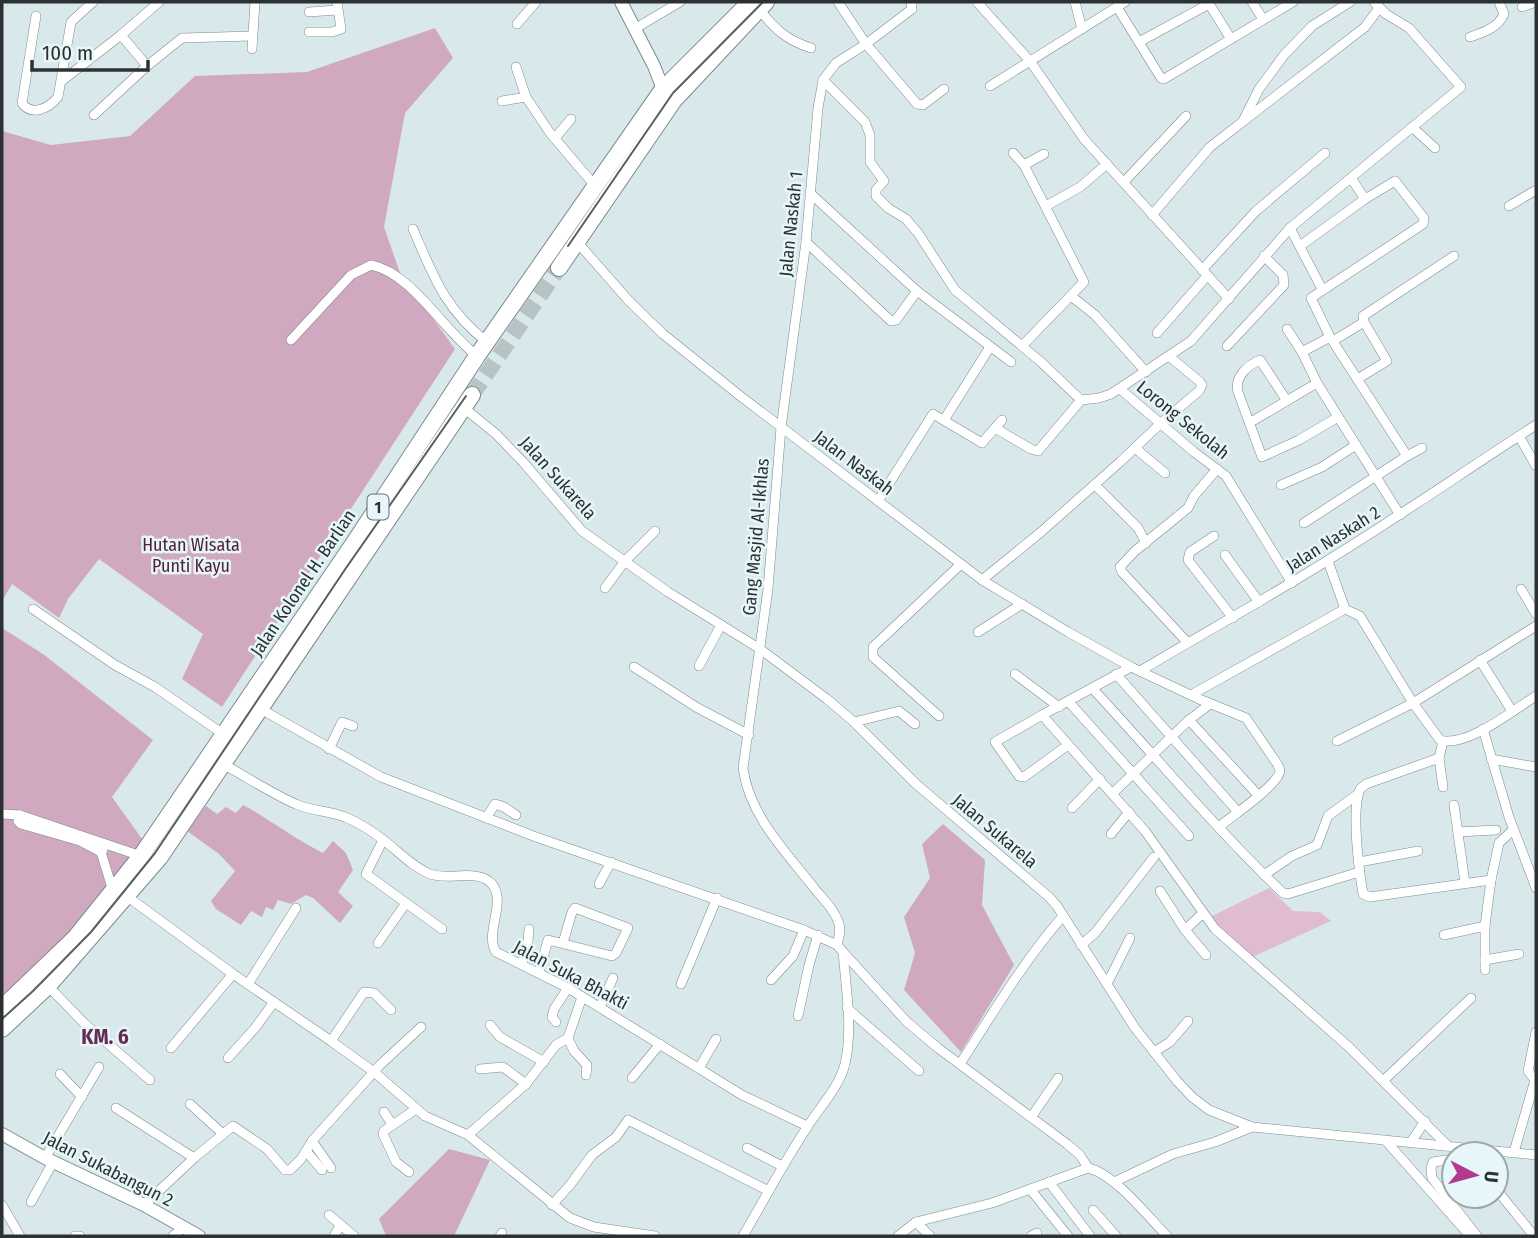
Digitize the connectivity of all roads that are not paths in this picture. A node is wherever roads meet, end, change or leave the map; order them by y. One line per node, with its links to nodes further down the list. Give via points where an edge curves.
1 (93, 2): 40 (street, via 71,22)
2 (159, 2): 29 (street)
3 (255, 2): 30 (street)
4 (536, 2): 25 (street)
5 (621, 2): 26 (street)
6 (680, 2): 26 (street)
7 (838, 2): 34 (street)
8 (911, 2): 34 (street, via 912,9)
9 (977, 2): 37 (street)
10 (1074, 2): 27 (street)
11 (1252, 2): 24 (street)
12 (1293, 2): 24 (street)
13 (1350, 2): 50 (street, via 1312,26 1284,55)
14 (1499, 2): 31 (street, via 1503,18 1492,29)
15 (1536, 2): 21 (street)
16 (1208, 3): 32 (street); 33 (street)
17 (758, 4): 35 (street, via 784,36); 43 (highway, Jalan Kolonel H. Barlian / 1); 71 (highway, via 674,100)
18 (1121, 5): 27 (street); 33 (street)
19 (1377, 5): 50 (street, via 1365,27); 51 (street, via 1409,28 1461,87)
20 (337, 6): 22 (street); 28 (street, via 341,29)
21 (1522, 7)
22 (309, 12)
23 (36, 16): 40 (street, via 24,107 41,110 56,101)
24 (1263, 19): 32 (street)
25 (517, 24)
26 (636, 28): 43 (street)
27 (1082, 29): 37 (street)
28 (309, 32)
29 (121, 35): 38 (street); 40 (street)
30 (252, 36): 36 (street); 38 (street, via 182,38)
31 (1470, 37)
32 (1231, 39): 33 (street, via 1164,79)
33 (1139, 42)
34 (866, 44): 41 (street, via 835,63); 44 (street, via 918,105)
35 (811, 48)
36 (252, 49)
37 (1030, 61): 42 (street); 57 (street)
38 (147, 66): 47 (street)
39 (516, 67): 45 (street)
40 (63, 80)
41 (823, 80): 63 (street, Jalan Naskah 1); 88 (street, via 868,126 870,162 884,181 876,196 918,233 956,290)
42 (990, 86)
43 (663, 89): 61 (highway, Jalan Kolonel H. Barlian / 1)
44 (944, 89)
45 (526, 97): 46 (street); 52 (street)
46 (502, 101)
47 (94, 115)
48 (1186, 117): 60 (street)
49 (571, 119): 52 (street)
50 (1243, 120): 67 (street, via 1210,148)
51 (1412, 127): 53 (street); 59 (street)
52 (555, 138): 61 (street)
53 (1435, 148)
54 (1013, 153): 58 (street)
55 (1325, 153): 76 (street, via 1263,204)
56 (1044, 154): 58 (street)
57 (1107, 164): 60 (street); 65 (street, via 1080,187)
58 (1024, 166): 65 (street)
59 (1351, 178): 64 (street); 68 (street)
60 (1124, 182): 67 (street)
61 (596, 187): 86 (highway, Jalan Kolonel H. Barlian / 1)
62 (1536, 190): 66 (street)
63 (811, 194): 70 (street, Jalan Naskah 1); 78 (street)
64 (1365, 199): 72 (street); 77 (street, via 1397,181 1424,222)
65 (1046, 205): 79 (street, via 1084,280)
66 (1509, 206)
67 (1152, 215): 76 (street)
68 (1290, 228): 72 (street); 73 (street)
69 (416, 237): 86 (street, via 448,303)
70 (806, 242): 78 (street, via 891,321); 107 (street, Jalan Naskah 1)
71 (578, 243): 75 (highway); 107 (street, Jalan Naskah, via 663,334)
72 (1300, 246): 77 (street)
73 (1264, 256): 80 (street); 89 (street, via 1283,275 1284,285)
74 (1454, 256): 81 (street, via 1366,314)
75 (559, 268)
76 (1205, 273): 80 (street); 83 (street)
77 (1322, 289): 84 (street, via 1311,299)
78 (917, 291): 87 (street)
79 (1071, 296): 88 (street); 94 (street, via 1095,315)
80 (1229, 299): 92 (street)
81 (1364, 322): 84 (street); 95 (street, via 1387,361)
82 (1287, 329): 90 (street)
83 (1157, 333)
84 (1332, 339): 90 (street); 95 (street)
85 (292, 340): 91 (street, via 351,275 371,265 384,267 403,282)
86 (487, 342): 91 (highway, Jalan Kolonel H. Barlian / 1)
87 (990, 346): 93 (street); 102 (street)
88 (1023, 346): 98 (street)
89 (1227, 346)
90 (1302, 352): 96 (street)
91 (477, 356): 167 (highway, Jalan Kolonel H. Barlian / 1)
92 (1170, 357): 94 (street); 105 (street, via 1199,380 1201,387)
93 (1011, 362)
94 (1146, 372): 97 (street)
95 (1359, 378): 113 (street)
96 (1317, 383): 100 (street); 101 (street)
97 (1120, 389): 98 (street); 105 (street, Lorong Sekolah)
98 (1081, 400): 108 (street, via 1038,450)
99 (468, 401): 127 (street, Jalan Sukarela, via 582,531); 158 (highway, Jalan Kolonel H. Barlian / 1)
100 (1287, 401): 104 (street); 104 (street, via 1264,362 1257,360 1236,385)
101 (1338, 416): 104 (street, via 1262,457); 110 (street)
102 (944, 420): 108 (street, via 981,443); 120 (street, via 932,414)
103 (1002, 420): 108 (street)
104 (1251, 422)
105 (1161, 423): 111 (street); 115 (street, Lorong Sekolah)
106 (1536, 425): 109 (street, Jalan Naskah 2)
107 (781, 428): 120 (street, Jalan Naskah); 144 (street, Gang Masjid Al-Ikhlas)
108 (995, 429)
109 (1519, 436): 114 (street); 121 (street, Jalan Naskah 2)
110 (1356, 445): 117 (street); 119 (street)
111 (1135, 448): 116 (street); 118 (street)
112 (1422, 448): 113 (street)
113 (1407, 456): 117 (street)
114 (1536, 466)
115 (1217, 469): 125 (street, via 1192,504); 131 (street, Lorong Sekolah, via 1229,479)
116 (1165, 473)
117 (1376, 476): 121 (street); 122 (street)
118 (1095, 485): 125 (street, via 1138,528); 130 (street)
119 (1281, 485)
120 (878, 501): 129 (street, Jalan Naskah)
121 (1400, 515): 128 (street, Jalan Naskah 2)
122 (1304, 523)
123 (655, 531): 127 (street)
124 (1214, 536): 139 (street, via 1188,558)
125 (1146, 543): 143 (street, via 1120,570)
126 (1225, 555): 134 (street)
127 (625, 561): 132 (street); 140 (street, Jalan Sukarela)
128 (1328, 561): 131 (street, Jalan Naskah 2); 137 (street)
129 (961, 564): 130 (street, Jalan Naskah); 161 (street, via 871,652)
130 (982, 580): 135 (street, Jalan Naskah)
131 (1292, 583): 134 (street, Jalan Naskah 2)
132 (606, 588)
133 (1521, 589): 138 (street)
134 (1259, 602): 139 (street, Jalan Naskah 2)
135 (1022, 604): 142 (street); 148 (street, Jalan Naskah)
136 (33, 609): 167 (street)
137 (1345, 609): 152 (street); 155 (street, via 1360,616)
138 (1536, 614)
139 (1233, 618): 143 (street, Jalan Naskah 2)
140 (721, 625): 144 (street, Jalan Sukarela); 146 (street)
141 (1536, 626): 145 (street)
142 (978, 632)
143 (1187, 642): 148 (street, Jalan Naskah 2)
144 (760, 649): 163 (street, Jalan Sukarela); 168 (street, Gang Masjid Al-Ikhlas)
145 (1480, 660): 155 (street); 159 (street)
146 (699, 666)
147 (634, 667): 168 (street)
148 (1136, 669): 150 (street, Jalan Naskah 2); 152 (street, Jalan Naskah)
149 (1016, 674): 157 (street)
150 (1116, 674): 151 (street, Jalan Naskah 2); 169 (street)
151 (1093, 689): 154 (street, Jalan Naskah 2); 174 (street)
152 (1191, 695): 156 (street, Jalan Naskah)
153 (1536, 696): 159 (street)
154 (1068, 701): 157 (street, Jalan Naskah 2); 179 (street)
155 (1413, 703): 170 (street); 171 (street)
156 (1210, 704): 162 (street); 184 (street, Jalan Naskah, via 1246,718 1279,766 1278,776)
157 (1059, 707): 160 (street, Jalan Naskah 2)
158 (259, 708): 173 (street); 177 (highway, Jalan Kolonel H. Barlian / 1)
159 (1511, 711): 166 (street)
160 (1042, 715): 172 (street); 172 (street, Jalan Naskah 2, via 995,742 1019,776 1024,777)
161 (939, 716)
162 (1189, 720): 169 (street); 184 (street)
163 (854, 722): 164 (street, via 899,711); 216 (street, Jalan Sukarela, via 916,784 1049,897)
164 (915, 724)
165 (352, 726): 173 (street, via 342,722)
166 (1483, 729): 171 (street, via 1459,741); 176 (street)
167 (223, 734): 201 (highway, Jalan Kolonel H. Barlian / 1)
168 (748, 735): 228 (street, Gang Masjid Al-Ikhlas, via 743,768 749,796 835,915)
169 (1172, 736): 174 (street); 188 (street)
170 (1337, 741)
171 (1443, 741): 175 (street)
172 (1068, 745): 180 (street)
173 (329, 748): 191 (street, via 381,777)
174 (1153, 754): 179 (street); 192 (street)
175 (1439, 758): 181 (street); 183 (street, via 1366,784)
176 (1491, 759): 178 (street); 194 (street)
177 (222, 764): 198 (street, Jalan Suka Bhakti, via 299,806 344,817); 211 (highway, Jalan Kolonel H. Barlian / 1, via 160,857)
178 (1536, 767)
179 (1133, 773): 182 (street); 197 (street)
180 (1100, 779): 182 (street); 186 (street)
181 (1443, 787)
182 (1113, 793): 187 (street)
183 (1357, 794): 204 (street); 205 (street, via 1328,816 1317,845)
184 (1258, 795): 188 (street)
185 (1454, 805): 195 (street)
186 (1072, 808)
187 (1129, 812): 196 (street); 215 (street)
188 (1238, 812): 192 (street)
189 (2, 814): 199 (street, via 20,815 83,835)
190 (516, 815): 191 (street, via 495,804)
191 (486, 818): 203 (street)
192 (1220, 827): 205 (street)
193 (1496, 830): 195 (street)
194 (1513, 830): 206 (street, via 1501,840); 209 (street)
195 (1458, 832): 207 (street)
196 (1111, 834)
197 (1189, 836)
198 (383, 840): 213 (street, via 366,873); 231 (street, Jalan Suka Bhakti, via 432,875 471,876 490,882 496,899 493,950)
199 (104, 848): 201 (street); 211 (street)
200 (1418, 851): 204 (street)
201 (142, 856): 211 (highway, Jalan Kolonel H. Barlian / 1)
202 (1154, 857): 227 (street)
203 (611, 862): 208 (street); 212 (street)
204 (1359, 867): 205 (street, via 1287,894); 207 (street, via 1363,894 1368,897)
205 (1264, 876)
206 (1491, 880): 207 (street); 217 (street)
207 (1465, 883)
208 (599, 884)
209 (1536, 888)
210 (1160, 891): 221 (street)
211 (121, 894): 233 (street); 234 (highway, Jalan Kolonel H. Barlian / 1, via 75,938)
212 (718, 898): 220 (street); 238 (street)
213 (406, 904): 218 (street); 225 (street)
214 (296, 908): 237 (street)
215 (1202, 914): 221 (street); 274 (street)
216 (1063, 916): 227 (street, Jalan Sukarela); 263 (street, via 1017,975)
217 (1485, 926): 223 (street); 229 (street, via 1485,965)
218 (442, 929)
219 (529, 929): 231 (street)
220 (804, 930): 222 (street); 236 (street, via 793,956)
221 (1185, 930): 230 (street)
222 (818, 935): 228 (street); 248 (street)
223 (1444, 935)
224 (1130, 938): 239 (street)
225 (379, 943)
226 (563, 943): 226 (street, via 575,908 628,929 612,956); 232 (street, via 548,940)
227 (1081, 945): 239 (street, Jalan Sukarela)
228 (840, 948): 246 (street, Gang Masjid Al-Ikhlas); 263 (street, via 907,1022)
229 (1518, 954)
230 (1206, 955)
231 (522, 964): 232 (street, Jalan Suka Bhakti)
232 (539, 972): 240 (street, Jalan Suka Bhakti)
233 (233, 974): 237 (street); 259 (street)
234 (52, 975): 245 (highway, Jalan Kolonel H. Barlian / 1); 253 (highway, Jalan Kolonel H. Barlian / 1); 273 (street, via 85,1024)
235 (613, 978): 244 (street)
236 (771, 980)
237 (248, 984): 243 (street)
238 (681, 984)
239 (1107, 984): 260 (street, Jalan Sukarela)
240 (568, 988): 241 (street, Jalan Suka Bhakti); 250 (street, via 554,1009)
241 (582, 997): 244 (street, Jalan Suka Bhakti); 255 (street)
242 (1471, 998): 274 (street)
243 (274, 1002): 257 (street); 261 (street)
244 (600, 1007): 258 (street, Jalan Suka Bhakti)
245 (2, 1008)
246 (847, 1008): 267 (street); 284 (street, Gang Masjid Al-Ikhlas, via 843,1070)
247 (391, 1010): 257 (street, via 374,993 364,992)
248 (798, 1016)
249 (1188, 1021): 260 (street)
250 (556, 1022)
251 (490, 1025): 262 (street, via 500,1037)
252 (421, 1027): 268 (street)
253 (2, 1029)
254 (1536, 1032): 297 (street, via 1528,1071 1535,1080 1533,1092)
255 (568, 1038): 262 (street, via 556,1045); 270 (street, via 587,1065)
256 (716, 1038): 265 (street)
257 (331, 1041): 268 (street)
258 (660, 1044): 265 (street, Jalan Suka Bhakti); 271 (street)
259 (172, 1048)
260 (1154, 1052): 285 (street, Jalan Sukarela, via 1199,1103)
261 (228, 1058)
262 (544, 1062): 275 (street)
263 (960, 1064): 281 (street)
264 (99, 1067): 276 (street)
265 (699, 1068): 284 (street, Jalan Suka Bhakti)
266 (480, 1069): 275 (street, via 503,1067)
267 (919, 1071)
268 (374, 1072): 279 (street); 289 (street)
269 (60, 1074): 276 (street)
270 (586, 1075)
271 (632, 1078)
272 (1058, 1078): 281 (street)
273 (150, 1080)
274 (1383, 1081): 282 (street)
275 (526, 1084): 288 (street)
276 (82, 1097): 300 (street)
277 (190, 1104): 287 (street)
278 (116, 1108): 299 (street)
279 (416, 1109): 283 (street); 288 (street)
280 (384, 1112): 283 (street)
281 (1032, 1116): 303 (street, via 1073,1149)
282 (1425, 1121): 290 (street); 292 (street)
283 (392, 1124): 304 (street, via 384,1130 384,1139 396,1162)
284 (807, 1126): 302 (street, Gang Masjid Al-Ikhlas)
285 (1252, 1127): 291 (street, Jalan Sukarela); 306 (street, via 1173,1154)
286 (2, 1134): 300 (street, Jalan Sukabangun 2)
287 (223, 1134): 295 (street, via 233,1126 267,1149 285,1170); 299 (street)
288 (468, 1135): 313 (street)
289 (312, 1140): 295 (street); 295 (street, via 326,1169)
290 (1442, 1140)
291 (1387, 1141): 292 (street, Jalan Sukarela); 335 (street)
292 (1411, 1143): 293 (street, Jalan Sukarela)
293 (1440, 1145)
294 (747, 1148): 302 (street)
295 (306, 1152)
296 (1510, 1152): 297 (street, Jalan Sukarela)
297 (1514, 1152): 298 (street, Jalan Sukarela)
298 (1536, 1154)
299 (194, 1158): 312 (street)
300 (49, 1160): 310 (street); 312 (street, Jalan Sukabangun 2)
301 (1440, 1161): 307 (street, via 1433,1162 1431,1168)
302 (782, 1166): 309 (street, Gang Masjid Al-Ikhlas)
303 (1088, 1168): 305 (street); 306 (street)
304 (409, 1172)
305 (1049, 1182): 308 (street); 332 (street)
306 (1114, 1182): 334 (street)
307 (1440, 1188)
308 (1030, 1189): 318 (street); 331 (street)
309 (769, 1191): 313 (street, via 628,1120 616,1137 592,1155); 328 (street, Gang Masjid Al-Ikhlas)
310 (31, 1202)
311 (2, 1205): 322 (street)
312 (144, 1205): 321 (street, Jalan Sukabangun 2)
313 (552, 1205): 320 (street)
314 (1510, 1206): 337 (street)
315 (1093, 1210): 333 (street)
316 (1457, 1210): 336 (street)
317 (329, 1215): 319 (street)
318 (916, 1222): 329 (street); 330 (street)
319 (340, 1226): 324 (street); 325 (street)
320 (594, 1227): 326 (street); 327 (street)
321 (178, 1232): 323 (street, Jalan Sukabangun 2)
322 (20, 1236)
323 (199, 1236)
324 (334, 1236)
325 (354, 1236)
326 (583, 1236)
327 (655, 1236)
328 (743, 1236)
329 (898, 1236)
330 (930, 1236)
331 (1068, 1236)
332 (1090, 1236)
333 (1116, 1236)
334 (1167, 1236)
335 (1469, 1236)
336 (1478, 1236)
337 (1534, 1236)

